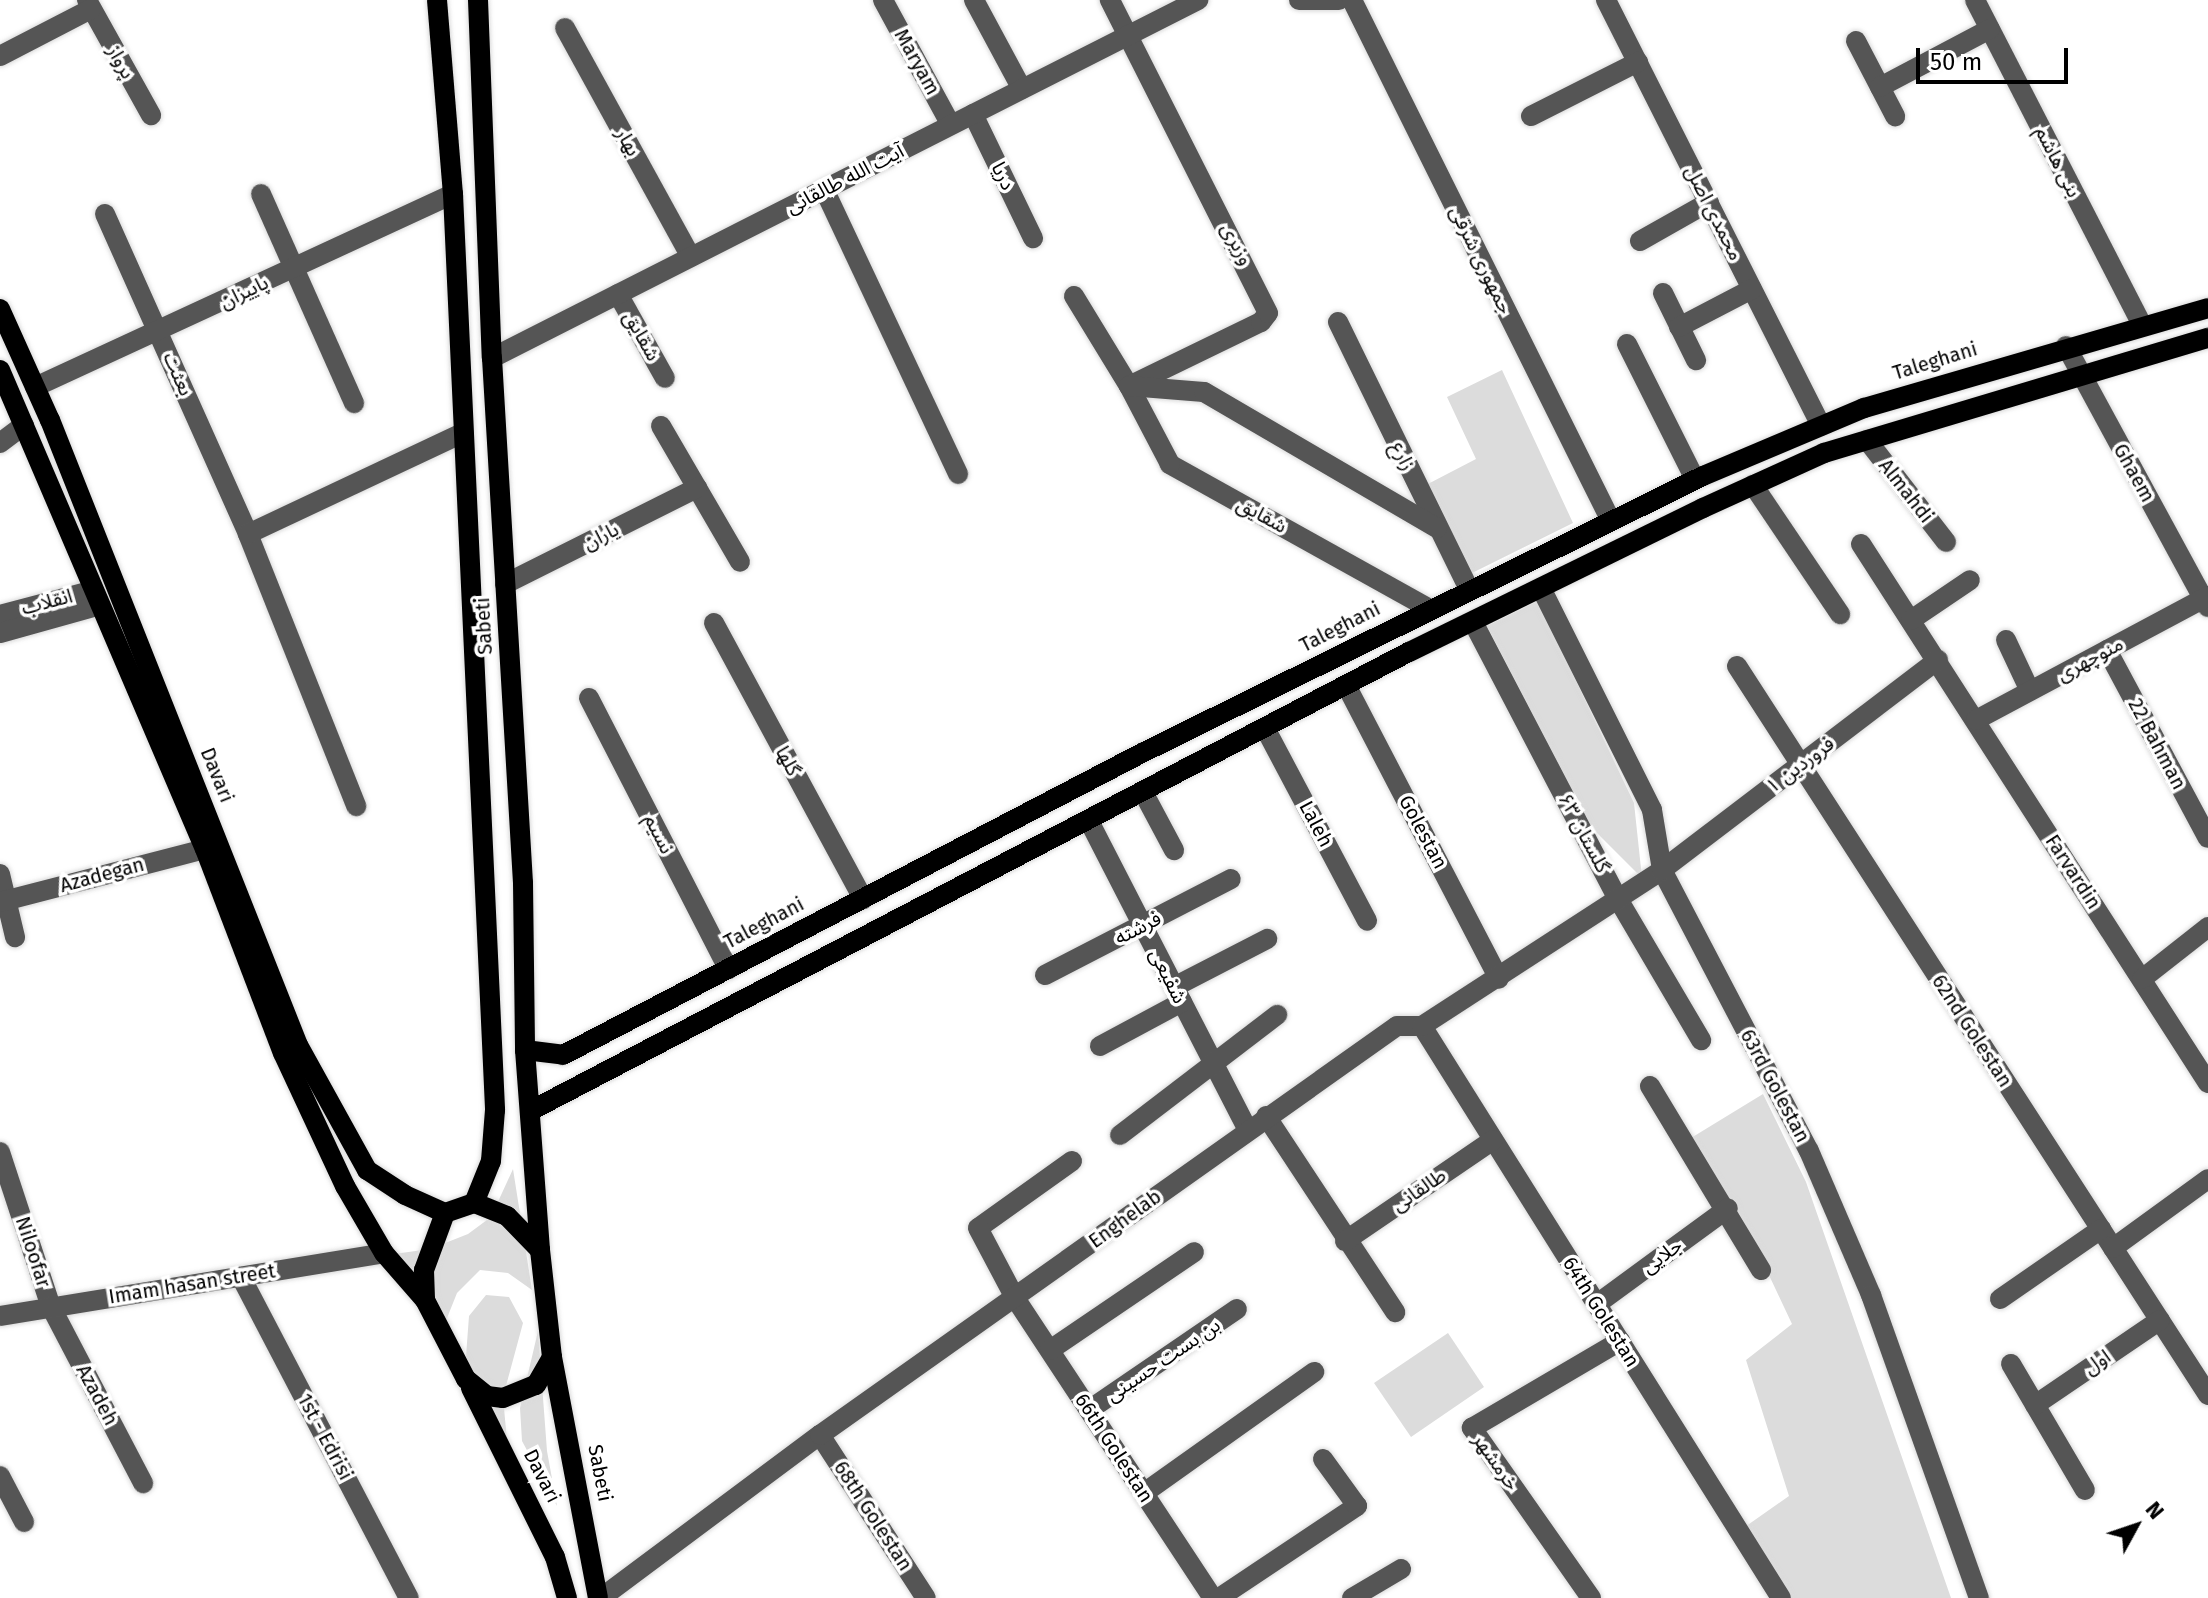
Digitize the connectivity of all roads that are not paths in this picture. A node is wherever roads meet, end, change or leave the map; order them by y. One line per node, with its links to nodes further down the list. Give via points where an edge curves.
1 (437, 0): 28 (main road, Sabeti)
2 (478, 0): 48 (main road, Sabeti)
3 (883, 0): 25 (street, Maryam)
4 (974, 0): 20 (street)
5 (1110, 0): 15 (street)
6 (1198, 0): 15 (street, آیت الله طالقانی)
7 (1299, 0): 8 (street)
8 (1339, 0)
9 (1352, 0): 66 (street, جمهوری شرقی)
10 (1606, 0): 18 (street, محمدی اصل)
11 (1975, 0): 14 (street, بنی هاشم)
12 (89, 5): 17 (street, پرواز); 22 (street, پرواز)
13 (565, 28): 33 (street, بهار)
14 (1990, 29): 19 (street); 42 (street, بنی هاشم)
15 (1128, 35): 20 (street, آیت الله طالقانی); 53 (street, وزیری, via 1266,300 1268,313 1261,322)
16 (1856, 41): 19 (street)
17 (0, 56)
18 (1638, 62): 23 (street); 29 (street, محمدی اصل)
19 (1880, 87): 24 (street)
20 (1022, 89): 21 (street, آیت الله طالقانی)
21 (973, 114): 25 (street, آیت الله طالقانی); 31 (street, دریا)
22 (151, 115)
23 (1531, 116)
24 (1895, 116)
25 (951, 125): 26 (street, آیت الله طالقانی)
26 (824, 189): 33 (street, آیت الله طالقانی); 62 (street)
27 (261, 194): 34 (street)
28 (453, 194): 34 (street, پاییزان); 59 (main road, Sabeti)
29 (1709, 202): 32 (street); 35 (street, محمدی اصل)
30 (105, 214): 44 (street, بعثت)
31 (1033, 238)
32 (1640, 241)
33 (691, 257): 37 (street, آیت الله طالقانی)
34 (295, 269): 44 (street, پاییزان); 55 (street)
35 (1752, 289): 43 (street); 58 (street, محمدی اصل)
36 (1663, 293): 43 (street)
37 (618, 294): 48 (street, آیت الله طالقانی); 52 (street, شقایق)
38 (1074, 296): 53 (street, شقایق)
39 (2208, 308): 42 (main road, Taleghani)
40 (0, 309): 54 (main road, Davari)
41 (1338, 322): 67 (street, زارع)
42 (2142, 325): 47 (main road, Taleghani)
43 (1679, 327): 49 (street)
44 (160, 332): 54 (street, پاییزان); 68 (street, بعثت)
45 (2208, 338): 51 (main road)
46 (1627, 344): 63 (street)
47 (2066, 346): 51 (street, Ghaem); 58 (main road, Taleghani)
48 (492, 358): 74 (main road, Sabeti)
49 (1696, 360)
50 (0, 370): 56 (main road, Davari)
51 (2079, 374): 60 (main road); 78 (street, Ghaem)
52 (665, 378)
53 (1129, 386): 67 (street, via 1204,392); 79 (street, شقایق, via 1170,464)
54 (35, 387): 140 (main road, Davari, via 298,1045 333,1116 367,1170)
55 (354, 403)
56 (24, 425): 61 (street); 77 (main road, Davari)
57 (661, 426): 65 (street)
58 (1821, 426): 63 (main road, Taleghani)
59 (463, 433): 68 (street); 73 (main road, Sabeti)
60 (1867, 440): 64 (main road); 69 (street, Almahdi)
61 (0, 443)
62 (958, 474)
63 (1695, 479): 66 (main road, Taleghani)
64 (1753, 485): 75 (main road); 82 (street)
65 (697, 488): 71 (street); 74 (street, یاران)
66 (1610, 519): 76 (main road, Taleghani)
67 (1437, 528): 76 (street, زارع)
68 (248, 534): 99 (street, بعثت)
69 (1946, 542)
70 (1861, 544): 84 (street, Farvardin)
71 (740, 562)
72 (1970, 580): 84 (street)
73 (471, 581): 74 (main road, via 488,590); 81 (main road, Sabeti)
74 (505, 584): 80 (main road, Sabeti)
75 (1541, 588): 85 (main road); 104 (street, 63rd Golestan, via 1652,810)
76 (1469, 589): 79 (main road, Taleghani)
77 (97, 597): 83 (street, انقلاب); 87 (street); 102 (main road, Davari)
78 (2207, 601): 89 (street, منوچهری)
79 (1430, 609): 107 (main road, Taleghani)
80 (507, 610): 81 (main road, via 488,607); 124 (main road, Sabeti, via 523,883)
81 (471, 613): 138 (main road, Sabeti, via 495,1110 491,1161)
82 (1840, 614)
83 (0, 615)
84 (1911, 620): 90 (street, Farvardin)
85 (1473, 622): 92 (main road); 108 (street, گلستان ۶۳)
86 (714, 623): 107 (street, گلها)
87 (0, 633)
88 (2006, 640): 93 (street)
89 (2107, 650): 93 (street, منوچهری); 101 (street, 22 Bahman)
90 (1938, 660): 95 (street, Farvardin); 97 (street, فروردین ۱)
91 (1737, 666): 97 (street, 62nd Golestan)
92 (1346, 685): 96 (main road); 117 (street, Golestan)
93 (2030, 691): 95 (street, منوچهری)
94 (589, 698): 115 (street, نسیم)
95 (1976, 720): 118 (street, Farvardin)
96 (1265, 728): 98 (main road); 110 (street, Laleh)
97 (1800, 765): 104 (street, فروردین ۱); 141 (street, 62nd Golestan)
98 (1143, 792): 100 (main road); 103 (street)
99 (356, 806)
100 (1089, 821): 111 (street, شفیعی); 128 (main road)
101 (2208, 838)
102 (205, 849): 109 (street, Azadegan); 146 (main road, Davari, via 283,1053 345,1186)
103 (1174, 850)
104 (1662, 870): 108 (street, Enghelab); 183 (street, 63rd Golestan, via 1822,1180 1871,1295)
105 (0, 874): 109 (street)
106 (1231, 879): 111 (street, فرشته)
107 (863, 899): 115 (main road, Taleghani)
108 (1618, 899): 117 (street, Enghelab); 122 (street, گلستان ۶۳)
109 (3, 901): 113 (street)
110 (1367, 921)
111 (1142, 925): 116 (street, فرشته); 119 (street, شفیعی)
112 (2208, 927): 118 (street)
113 (15, 937)
114 (1267, 939): 119 (street)
115 (728, 969): 125 (main road, Taleghani)
116 (1045, 975)
117 (1499, 979): 121 (street, Enghelab)
118 (2142, 979): 127 (street, Farvardin)
119 (1178, 995): 123 (street); 126 (street, شفیعی)
120 (1277, 1015): 126 (street)
121 (1422, 1026): 131 (street, Enghelab, via 1397,1026); 134 (street, 64th Golestan)
122 (1701, 1040)
123 (1100, 1046)
124 (525, 1050): 125 (main road); 130 (main road, Sabeti)
125 (563, 1055): 128 (main road, via 560,1074)
126 (1213, 1064): 132 (street, شفیعی); 133 (street)
127 (2208, 1083)
128 (575, 1084): 130 (main road)
129 (1650, 1086): 139 (street)
130 (532, 1110): 144 (main road, Sabeti)
131 (1266, 1116): 132 (street, Enghelab); 142 (street)
132 (1248, 1131): 149 (street, Enghelab)
133 (1120, 1135)
134 (1493, 1140): 142 (street, طالقانی); 152 (street, 64th Golestan)
135 (0, 1152): 153 (street, Niloofar)
136 (1072, 1161): 149 (street, 66th Golestan, via 978,1228)
137 (2208, 1179): 143 (street)
138 (474, 1203): 140 (main road); 144 (main road, via 507,1216)
139 (1728, 1208): 147 (street); 152 (street, جلایی)
140 (445, 1213): 151 (main road, via 424,1270)
141 (2101, 1229): 143 (street, 62nd Golestan); 150 (street)
142 (1345, 1241): 155 (street)
143 (2113, 1248): 157 (street, 62nd Golestan)
144 (540, 1250): 160 (main road)
145 (1194, 1252): 159 (street)
146 (384, 1253): 148 (street, Imam hasan street); 151 (main road, Davari)
147 (1761, 1270)
148 (241, 1277): 153 (street, Imam hasan street); 177 (street, 1st - Edrisi)
149 (1015, 1298): 159 (street, 66th Golestan); 167 (street, Enghelab)
150 (2000, 1299)
151 (425, 1300): 163 (main road)
152 (1597, 1304): 158 (street, 64th Golestan)
153 (51, 1307): 156 (street, Imam hasan street); 170 (street, Azadeh)
154 (1237, 1309): 166 (street, بن بست حسینی)
155 (1395, 1312)
156 (0, 1316)
157 (2160, 1320): 164 (street, 62nd Golestan); 165 (street, اول)
158 (1620, 1341): 181 (street, خرمشهر, via 1472,1428); 182 (street, 64th Golestan)
159 (1050, 1350): 166 (street, 66th Golestan)
160 (552, 1357): 163 (main road, via 536,1385 522,1395 487,1396); 178 (main road, Sabeti)
161 (2011, 1364): 165 (street)
162 (1314, 1372): 172 (street)
163 (466, 1379): 176 (main road, Davari, via 555,1557)
164 (2208, 1395)
165 (2035, 1405): 171 (street)
166 (1089, 1410): 172 (street, 66th Golestan)
167 (820, 1435): 175 (street, 68th Golestan); 178 (street, Enghelab)
168 (1323, 1459): 179 (street, via 1357,1506)
169 (0, 1476): 173 (street)
170 (143, 1483)
171 (2085, 1490)
172 (1144, 1493): 179 (street, 66th Golestan)
173 (24, 1522)
174 (1401, 1569): 180 (street)
175 (922, 1596)
176 (567, 1597)
177 (409, 1598)
178 (600, 1598)
179 (1216, 1598)
180 (1352, 1598)
181 (1591, 1598)
182 (1781, 1598)
183 (1979, 1598)

